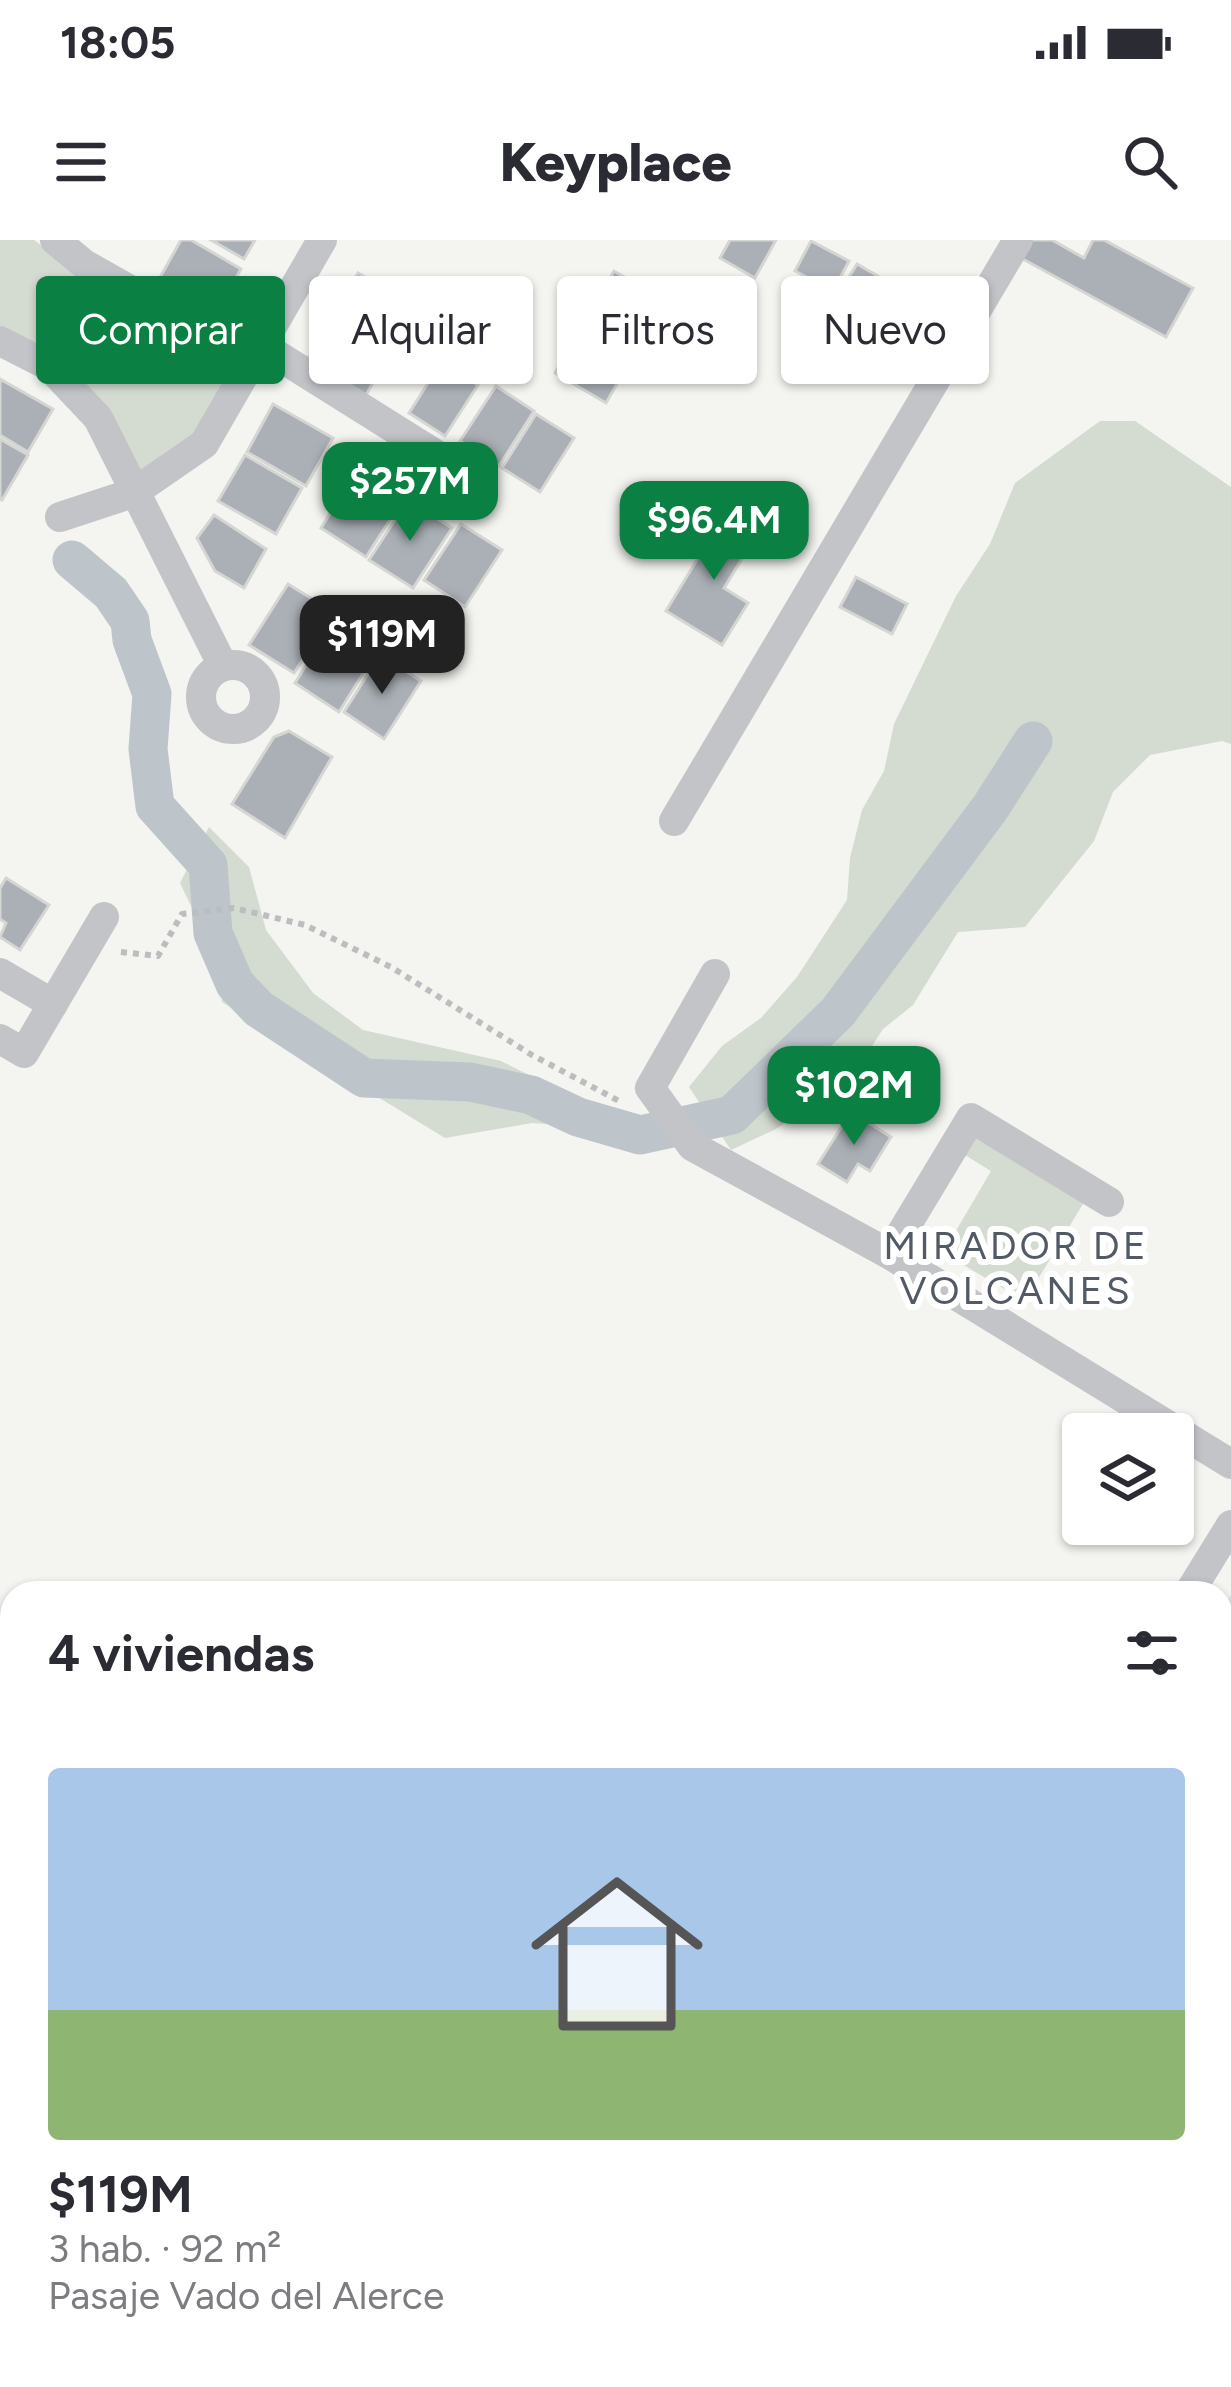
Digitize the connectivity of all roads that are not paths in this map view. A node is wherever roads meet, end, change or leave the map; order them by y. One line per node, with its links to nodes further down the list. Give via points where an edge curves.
1 (56, 240): 4 (street)
2 (322, 240): 5 (street)
3 (1018, 240): 13 (street)
4 (105, 276)
5 (285, 303)
6 (0, 341): 10 (street, via 75,390 112,442)
7 (285, 359): 9 (street)
8 (238, 384): 10 (street, via 204,444)
9 (459, 469)
10 (134, 493): 11 (street); 12 (street)
11 (61, 517)
12 (223, 666)
13 (674, 821)
14 (96, 930): 17 (street)
15 (0, 973): 17 (street)
16 (715, 974): 20 (street, via 650,1088 692,1146)
17 (52, 1004): 18 (street)
18 (12, 1046)
19 (1109, 1202): 20 (street, via 971,1118)
20 (889, 1254): 21 (street)
21 (1231, 1464)
22 (1231, 1525): 23 (street)
23 (1196, 1581)

